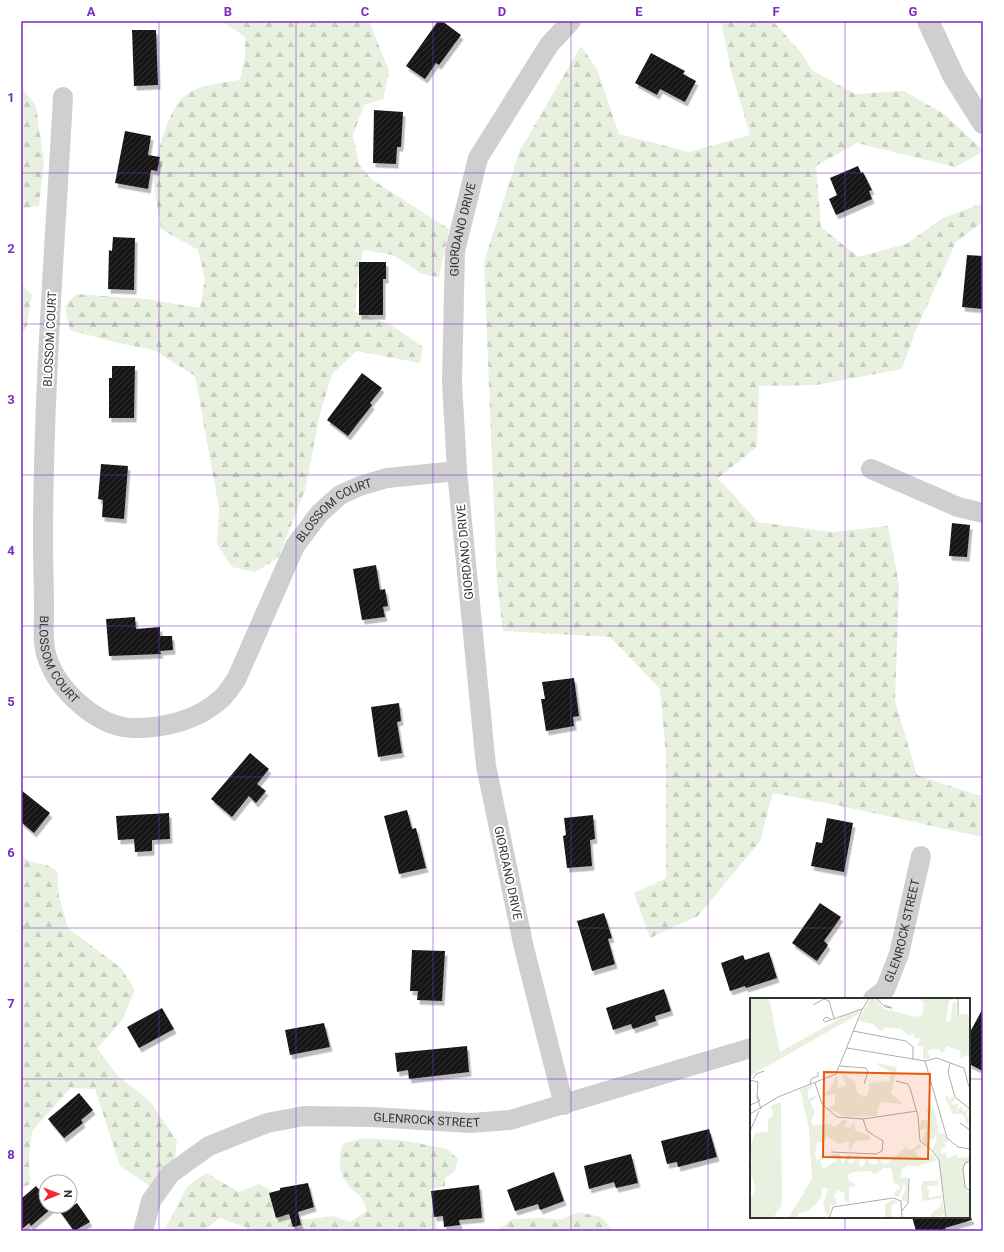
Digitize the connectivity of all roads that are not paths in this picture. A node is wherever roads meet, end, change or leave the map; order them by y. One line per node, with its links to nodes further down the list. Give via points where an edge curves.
1 (571, 21): 6 (street, GIORDANO DRIVE, via 549,45 478,158 455,251 452,382)
2 (928, 21): 4 (street, via 954,77)
3 (63, 97): 6 (street, BLOSSOM COURT, via 43,469 44,626 46,656 57,680 79,705 104,720 129,728 153,728 180,722 202,712 221,699 236,680 295,546 318,514 340,495 360,486 387,478)
4 (983, 123)
5 (871, 469): 7 (street, via 958,507)
6 (457, 471): 11 (street, GIORDANO DRIVE, via 486,766 524,948)
7 (983, 513)
8 (921, 856): 9 (street, GLENROCK STREET, via 898,954 885,990)
9 (874, 998)
10 (750, 1048): 11 (street, GLENROCK STREET)
11 (564, 1105): 12 (street, GLENROCK STREET, via 510,1120 471,1123 304,1116 267,1123 209,1146 170,1174 151,1200)
12 (143, 1231)

